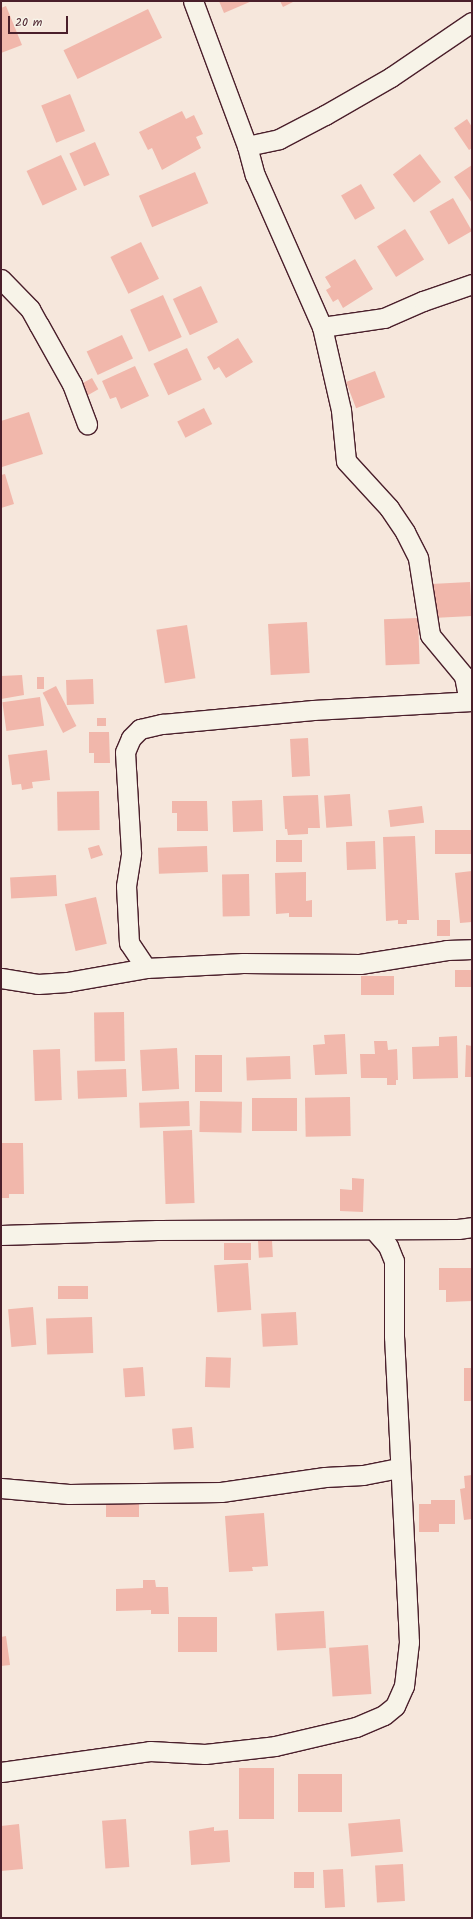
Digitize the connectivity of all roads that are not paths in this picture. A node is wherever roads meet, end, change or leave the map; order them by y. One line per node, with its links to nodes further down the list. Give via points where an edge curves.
1 (193, 1): 3 (street)
2 (472, 22): 3 (street, via 392,77 326,115 279,139)
3 (247, 146): 6 (street, via 255,175)
4 (1, 279): 7 (street, via 30,309 72,384)
5 (472, 284): 6 (street, via 384,318)
6 (322, 327): 8 (street, via 341,410 346,461 390,508 405,532 418,558 430,635 464,676)
7 (87, 424)
8 (470, 701): 10 (street, via 208,719 140,729 131,738 125,752 131,853 126,886 129,943)
9 (472, 949): 10 (street, via 446,950 360,964 250,963)
10 (146, 968): 11 (street, via 67,982 38,984)
11 (1, 978)
12 (472, 1227): 13 (street)
13 (374, 1230): 14 (street, via 157,1230); 15 (street, via 388,1246 394,1261)
14 (1, 1235)
15 (399, 1468): 16 (street, via 363,1475 325,1477 221,1492 69,1494); 17 (street, via 409,1642 404,1686 395,1706 384,1715 356,1727 275,1746 205,1754 150,1751)
16 (1, 1488)
17 (1, 1772)

